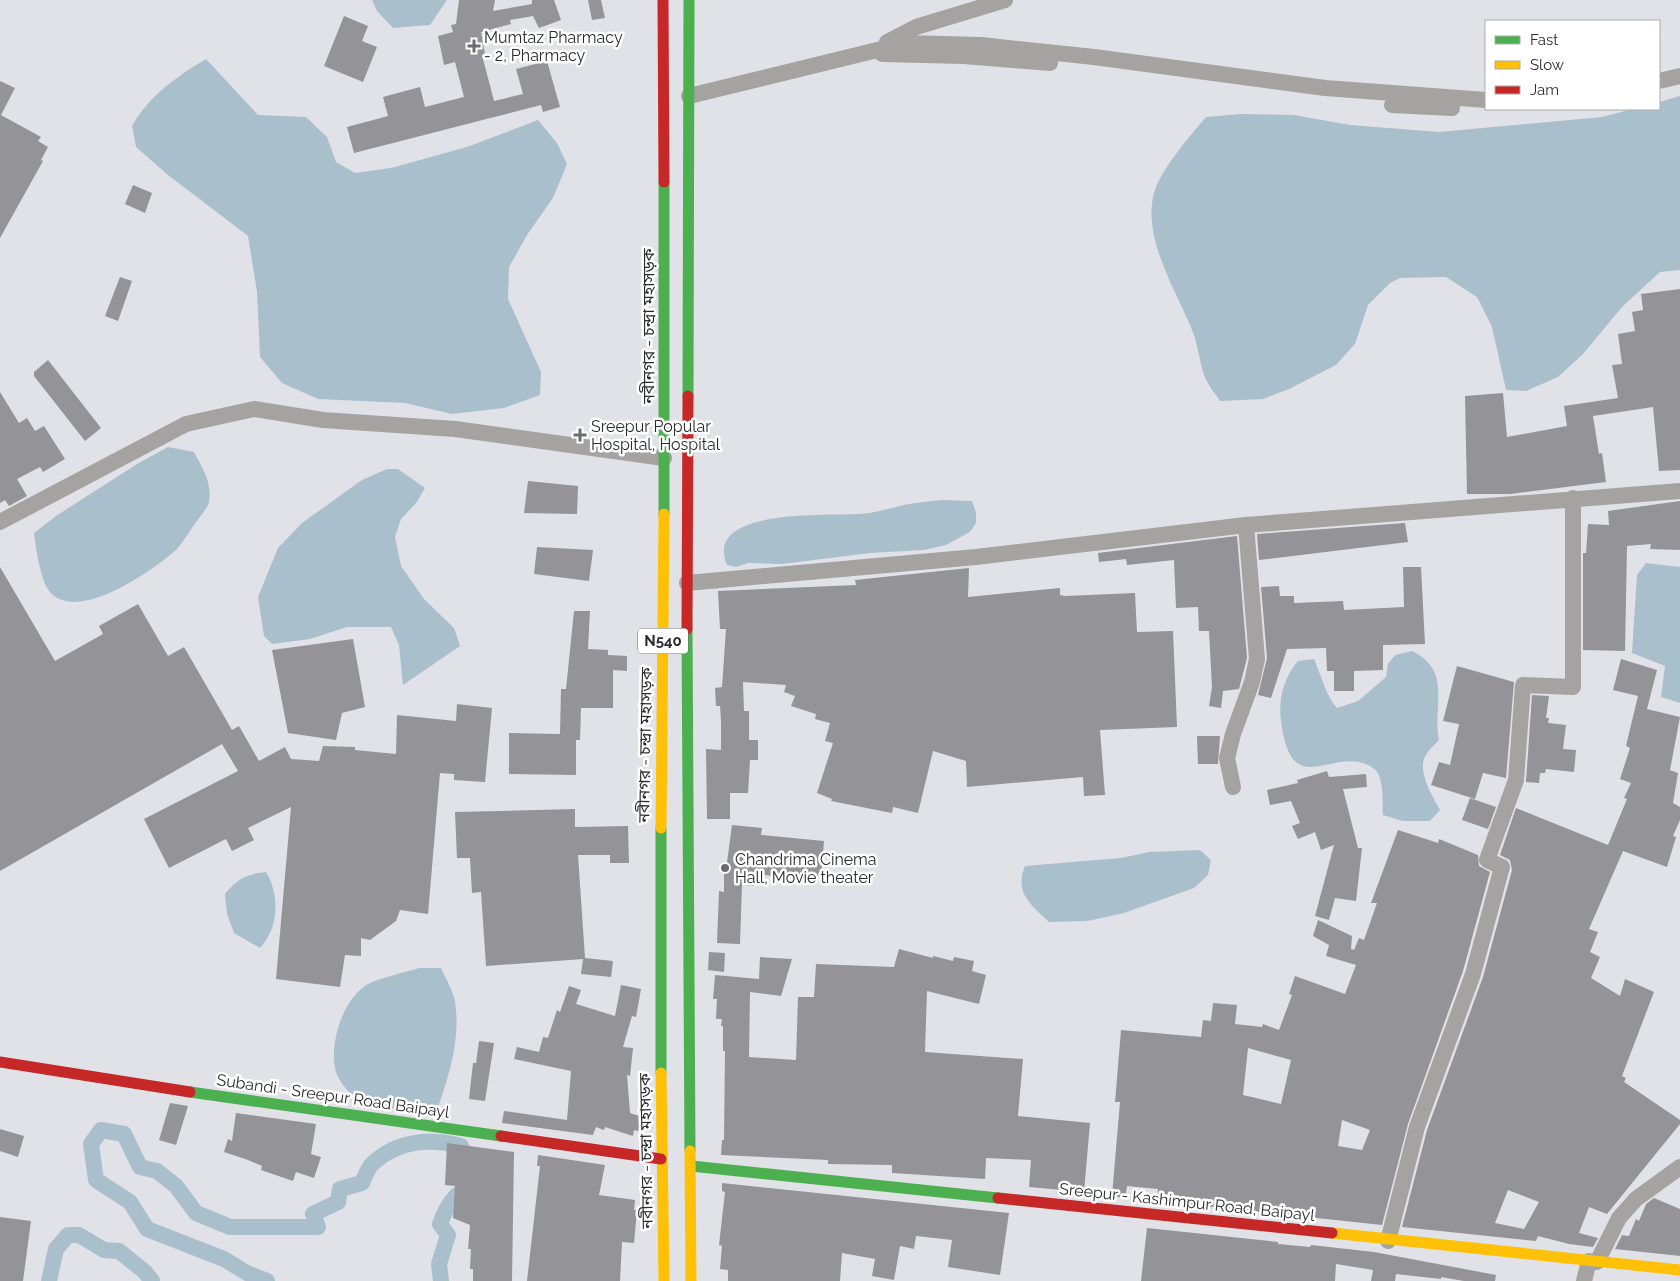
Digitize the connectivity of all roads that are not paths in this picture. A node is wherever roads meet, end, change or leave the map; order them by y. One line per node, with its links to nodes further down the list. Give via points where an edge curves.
1 (663, 0): 10 (main road, নবীনগর - চন্দ্রা মহাসড়ক / N540)
2 (689, 0): 7 (main road, N540)
3 (1005, 0): 4 (street, via 916,27)
4 (868, 53): 7 (street); 8 (street, via 906,43 981,44 1325,88); 9 (street, via 1085,65 1330,99 1427,108)
5 (1680, 76): 6 (street)
6 (1660, 81)
7 (689, 96): 15 (main road, N540)
8 (1485, 100)
9 (1485, 108)
10 (664, 458): 13 (street, via 455,429 323,420 254,409 186,424); 18 (main road, নবীনগর - চন্দ্রা মহাসড়ক / N540)
11 (1680, 491): 12 (street)
12 (1573, 498): 14 (street); 21 (street, via 1573,687 1523,685 1516,780 1487,860 1502,867 1473,974 1417,1127)
13 (0, 522)
14 (1246, 525): 15 (street, via 976,557); 16 (street, via 1257,659 1227,758)
15 (687, 582): 19 (main road, N540)
16 (1233, 787)
17 (0, 1062): 18 (main road, Subandi - Sreepur Road Baipayl, via 140,1085)
18 (661, 1158): 24 (main road, নবীনগর - চন্দ্রা মহাসড়ক / N540)
19 (691, 1166): 21 (main road, Sreepur - Kashimpur Road, Baipayl); 25 (main road, N540)
20 (1680, 1167): 22 (street, via 1636,1199 1619,1218)
21 (1388, 1241): 22 (main road, Sreepur - Kashimpur Road, Baipayl)
22 (1593, 1262): 23 (main road, Sreepur - Kashimpur Road, Baipayl); 26 (street)
23 (1680, 1270)
24 (664, 1281)
25 (691, 1281)
26 (1584, 1281)

